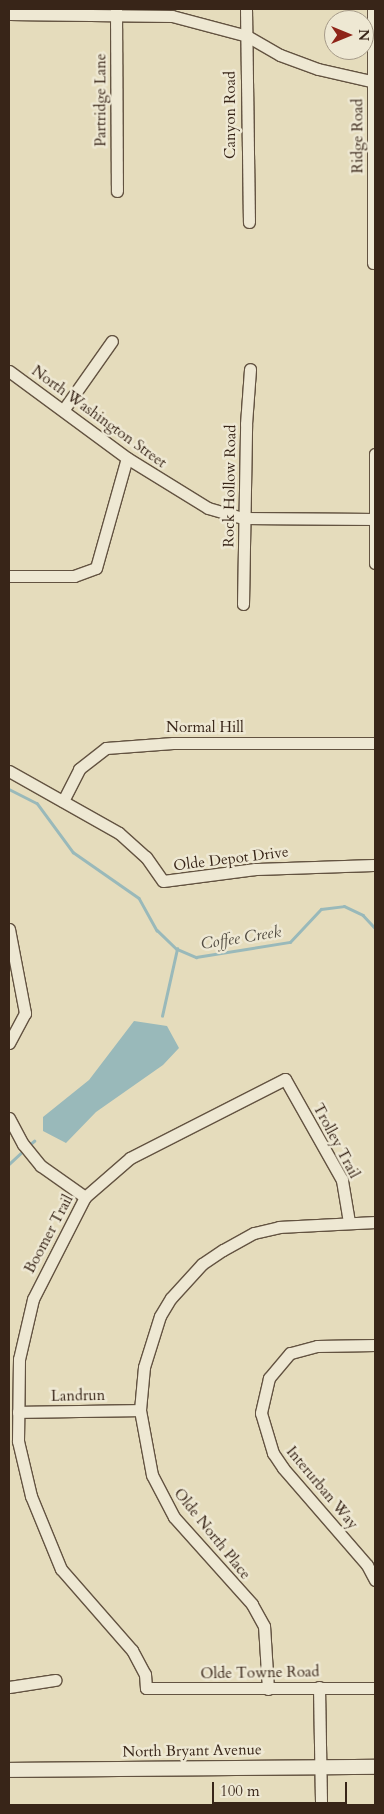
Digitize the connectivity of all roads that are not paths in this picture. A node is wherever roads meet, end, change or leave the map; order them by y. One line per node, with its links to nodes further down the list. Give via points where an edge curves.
1 (246, 9): 5 (street, Canyon Road)
2 (373, 9): 6 (street, Ridge Road)
3 (116, 12): 4 (street); 5 (street, via 172,16); 7 (street, Partridge Lane)
4 (9, 14)
5 (247, 36): 6 (street, via 280,55); 8 (street, Canyon Road)
6 (374, 81): 9 (street, Ridge Road)
7 (117, 191)
8 (249, 222)
9 (373, 263)
10 (112, 341): 13 (street)
11 (250, 369): 16 (street, Rock Hollow Road)
12 (9, 371): 13 (street, North Washington Street)
13 (64, 409): 15 (street, North Washington Street)
14 (375, 454): 17 (street)
15 (127, 458): 16 (street, North Washington Street, via 208,508); 19 (street, via 96,568 74,576)
16 (244, 518): 17 (street, North Washington Street); 20 (street, Rock Hollow Road)
17 (375, 519): 18 (street)
18 (375, 563)
19 (9, 576)
20 (244, 604)
21 (375, 743): 23 (street, Normal Hill, via 173,743 106,748 79,769)
22 (9, 771): 23 (street, Olde Depot Drive)
23 (64, 801): 24 (street, Olde Depot Drive, via 119,833 146,857 164,881 255,868)
24 (375, 865)
25 (9, 929): 26 (street, via 25,1013)
26 (9, 1043)
27 (286, 1079): 29 (street, Boomer Trail, via 130,1158); 30 (street, Trolley Trail, via 342,1180)
28 (9, 1118): 29 (street, via 23,1144 42,1166)
29 (85, 1197): 34 (street, Boomer Trail, via 33,1299 19,1360)
30 (349, 1222): 31 (street, Olde North Place); 33 (street, Olde North Place, via 301,1223 254,1233 202,1264 171,1298 160,1316 144,1367)
31 (375, 1222)
32 (375, 1345): 35 (street, Interurban Way, via 317,1346 290,1353 269,1378 261,1413 273,1453 283,1468 367,1565)
33 (140, 1410): 34 (street, Landrun); 41 (street, Olde North Place, via 146,1450 161,1498 219,1570 252,1604 264,1626)
34 (18, 1412): 39 (street, Boomer Trail, via 22,1467 46,1539 74,1586 132,1650 145,1674)
35 (375, 1580)
36 (55, 1680): 37 (street)
37 (9, 1687)
38 (319, 1687): 40 (street, Olde Towne Road); 41 (street, Olde Towne Road); 42 (street)
39 (146, 1688): 41 (street, Olde Towne Road)
40 (375, 1688)
41 (268, 1689)
42 (322, 1766): 43 (street, North Bryant Avenue); 44 (street, North Bryant Avenue); 45 (street)
43 (375, 1767)
44 (9, 1770)
45 (321, 1805)

